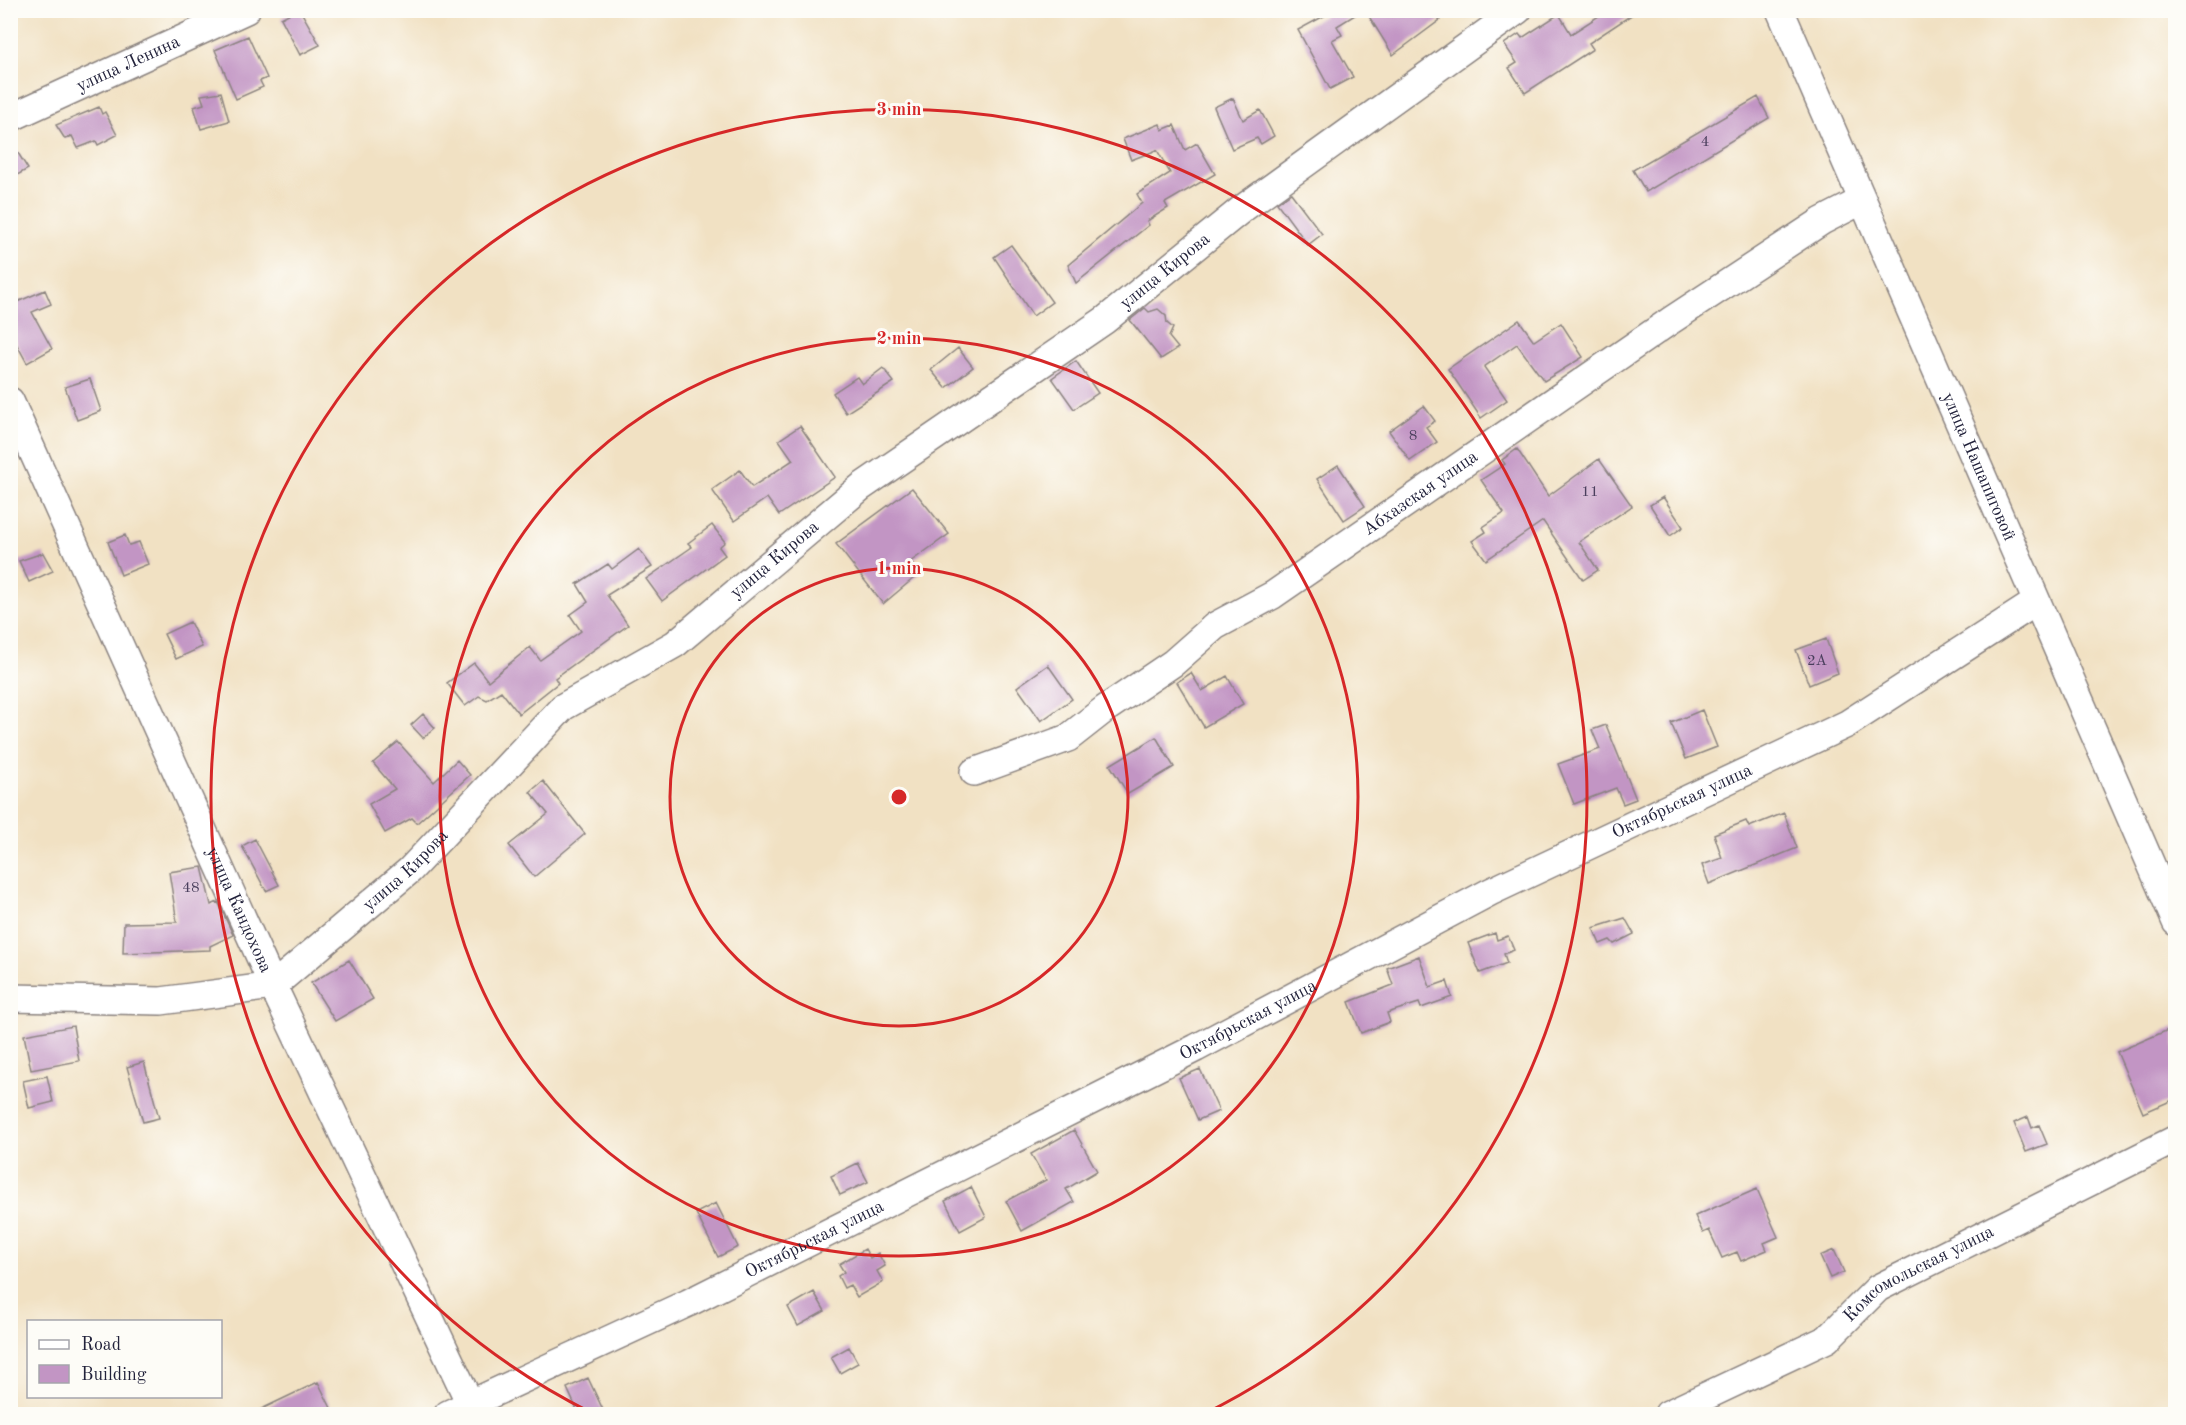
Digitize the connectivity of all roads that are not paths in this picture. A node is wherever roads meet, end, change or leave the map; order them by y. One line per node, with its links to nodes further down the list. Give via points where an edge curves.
1 (246, 10): 4 (street, улица Ленина)
2 (1518, 10): 10 (street, улица Кирова, via 1242,209 1105,320 861,487 675,644 563,707 410,870)
3 (1780, 10): 5 (street, улица Нашапиговой)
4 (10, 118)
5 (1861, 201): 7 (street, улица Нашапиговой); 8 (street, Абхазская улица, via 1822,221 1670,321 1272,595 1215,626 1173,663 1068,738)
6 (10, 401): 10 (street, улица Кандохова)
7 (2036, 603): 9 (street, улица Нашапиговой); 13 (street, Октябрьская улица, via 1847,724 1490,892 1196,1048)
8 (974, 772)
9 (2175, 922)
10 (273, 986): 11 (street, via 161,1001); 13 (street, улица Кандохова)
11 (10, 998)
12 (2175, 1139): 14 (street, Комсомольская улица, via 1878,1288 1827,1339)
13 (464, 1411)
14 (1668, 1414)

